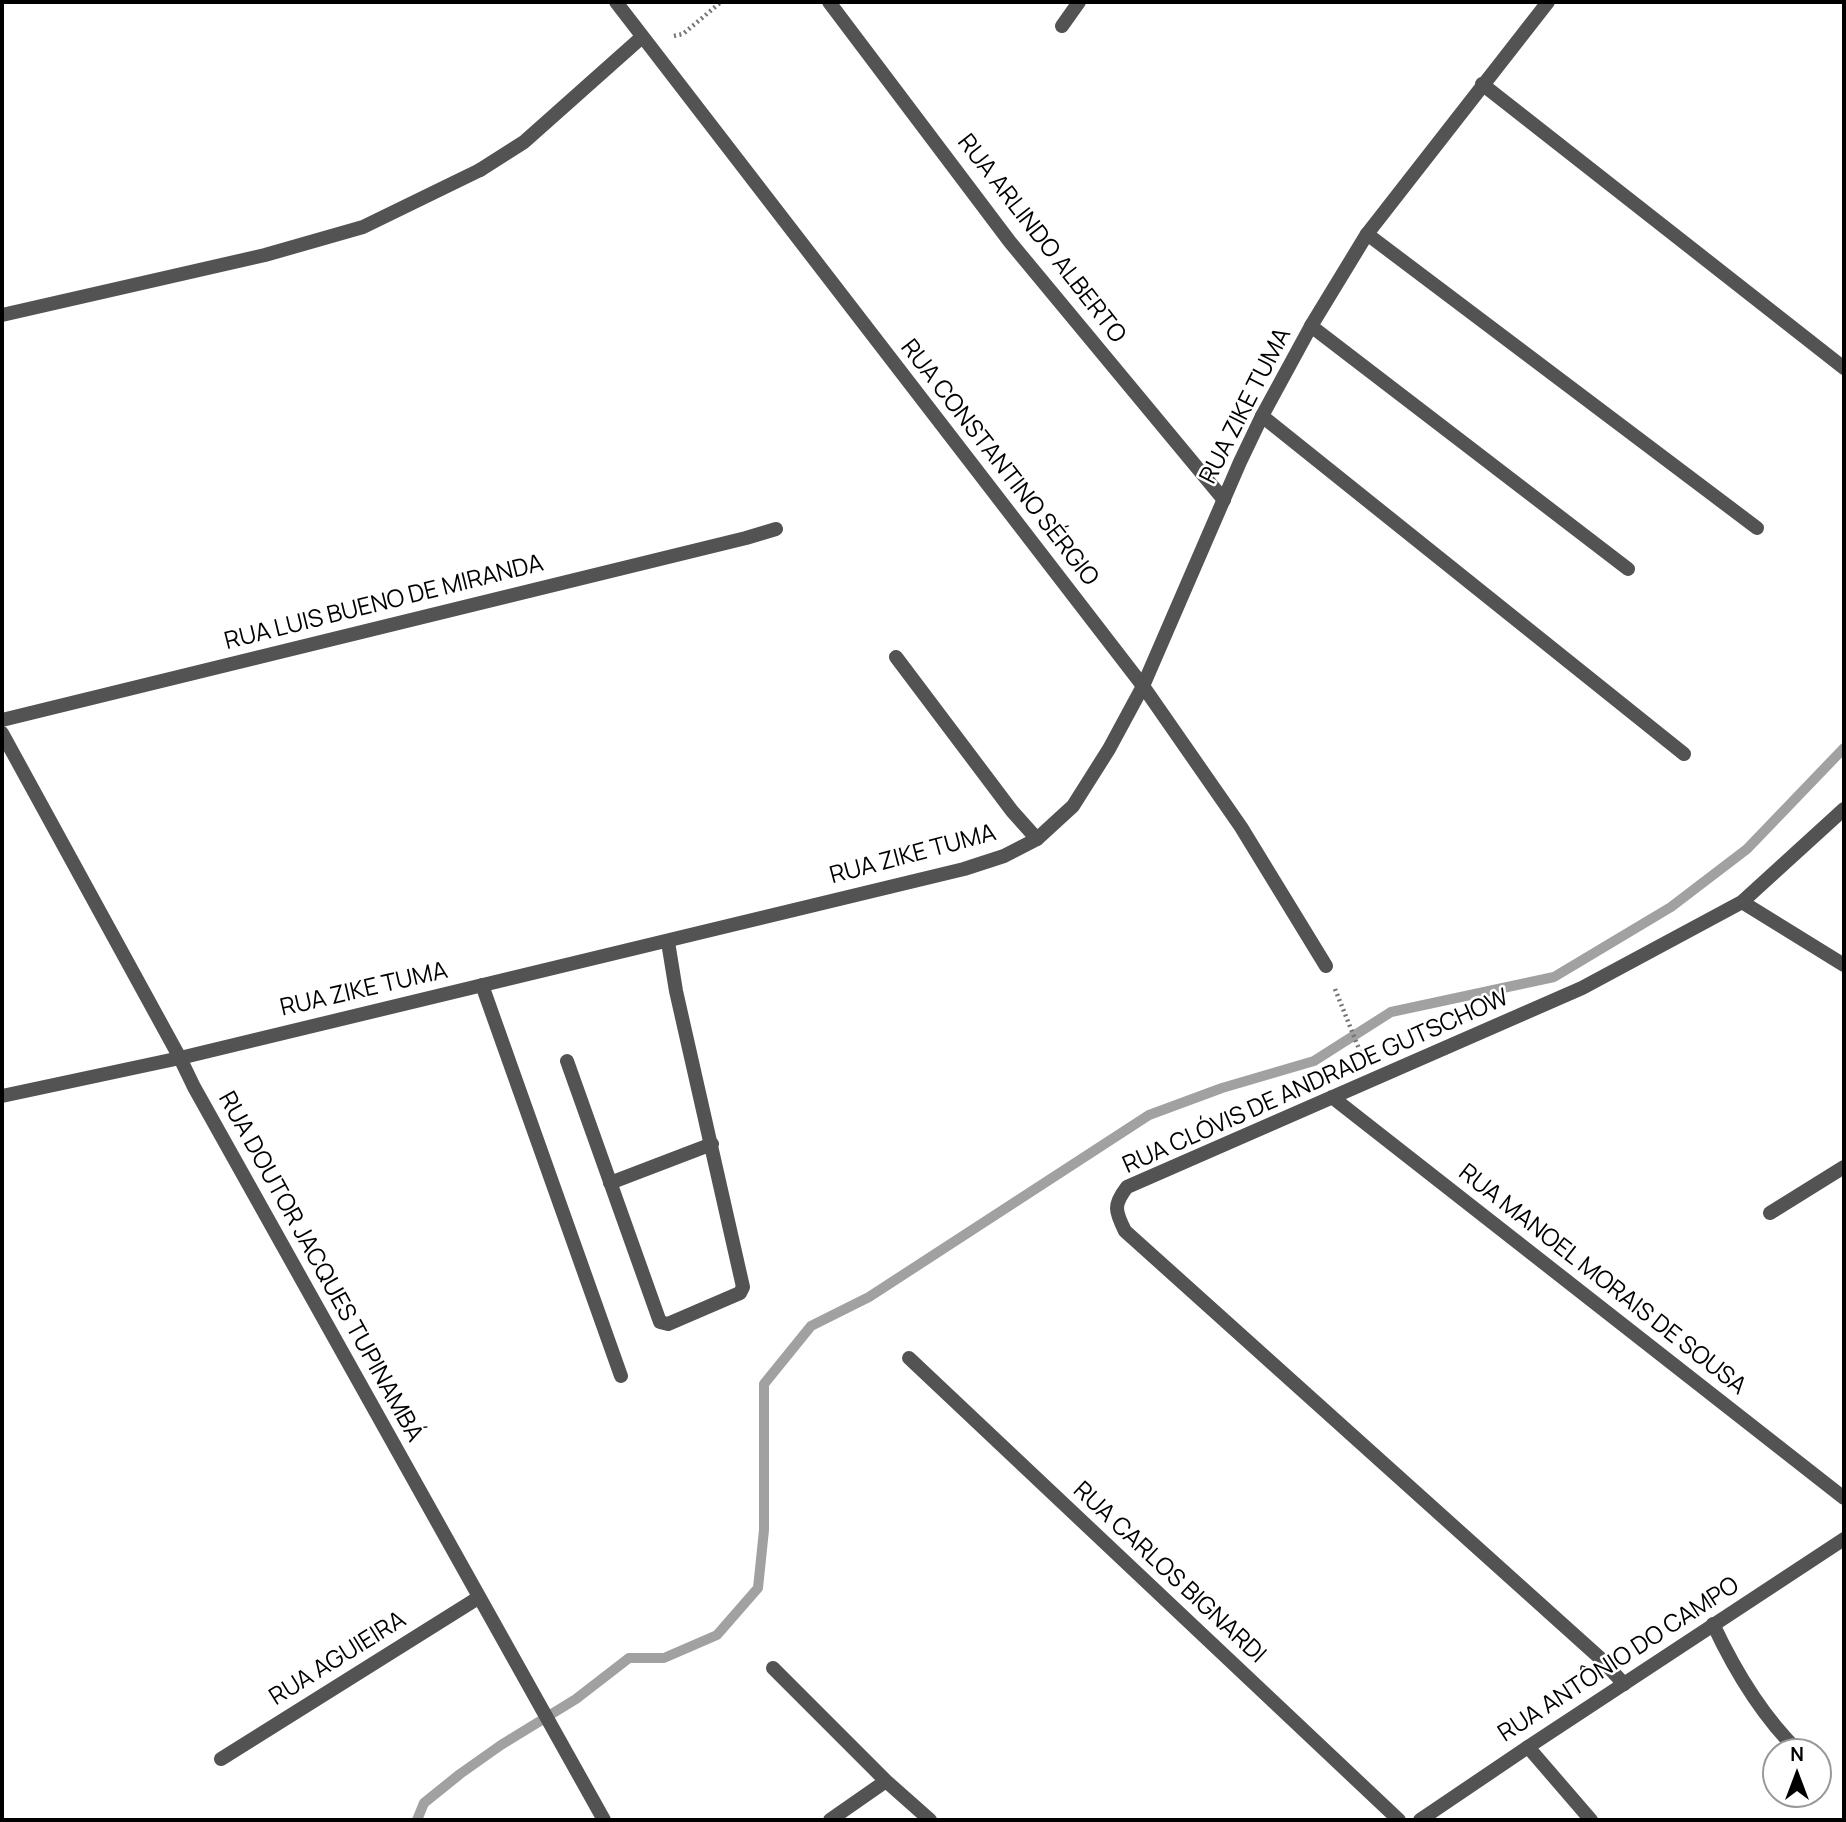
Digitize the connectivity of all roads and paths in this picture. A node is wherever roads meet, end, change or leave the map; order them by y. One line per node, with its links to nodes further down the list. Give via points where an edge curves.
1 (616, 2): 7 (street, RUA CONSTANTINO SÉRGIO)
2 (721, 2): 7 (path, via 683,34)
3 (829, 2): 14 (street, RUA ARLINDO ALBERTO, via 1010,242)
4 (1079, 2): 6 (street)
5 (1548, 2): 8 (street, RUA ZIKE TUMA)
6 (1062, 26)
7 (642, 37): 10 (street, via 524,142 480,170 363,227 265,255); 19 (street, RUA CONSTANTINO SÉRGIO)
8 (1482, 84): 9 (street, RUA ZIKE TUMA); 12 (street)
9 (1367, 234): 11 (street, RUA ZIKE TUMA); 15 (street)
10 (2, 315)
11 (1311, 326): 13 (street, RUA ZIKE TUMA); 17 (street)
12 (1844, 368)
13 (1262, 416): 14 (street, RUA ZIKE TUMA); 22 (street)
14 (1224, 500): 19 (street, RUA ZIKE TUMA)
15 (1757, 528)
16 (776, 529): 20 (street, RUA LUIS BUENO DE MIRANDA)
17 (1628, 569)
18 (896, 657): 24 (street)
19 (1143, 686): 24 (street, RUA ZIKE TUMA, via 1073,806); 28 (street, RUA CONSTANTINO SÉRGIO, via 1241,827)
20 (2, 720)
21 (2, 733): 30 (street, RUA DOUTOR JACQUES TUPINAMBÁ)
22 (1684, 754)
23 (1844, 809): 25 (street, RUA CLÓVIS DE ANDRADE GUTSCHOW)
24 (1037, 839): 26 (street, RUA ZIKE TUMA, via 964,869)
25 (1742, 902): 27 (street); 34 (street, RUA CLÓVIS DE ANDRADE GUTSCHOW, via 1582,988)
26 (668, 942): 29 (street, RUA ZIKE TUMA); 35 (street)
27 (1844, 965)
28 (1326, 967): 32 (path)
29 (482, 985): 30 (street, RUA ZIKE TUMA); 40 (street)
30 (180, 1058): 33 (street, RUA ZIKE TUMA); 43 (street, RUA DOUTOR JACQUES TUPINAMBÁ)
31 (567, 1061): 37 (street)
32 (1366, 1067)
33 (2, 1096)
34 (1332, 1097): 41 (street, RUA MANOEL MORAIS DE SOUSA); 46 (street, RUA CLÓVIS DE ANDRADE GUTSCHOW, via 1127,1187 1117,1200 1116,1215 1125,1231)
35 (712, 1144): 37 (street); 37 (street, via 743,1287 732,1298 668,1324 660,1322 656,1314)
36 (1844, 1167): 38 (street)
37 (610, 1183)
38 (1770, 1213)
39 (909, 1358): 54 (street, RUA CARLOS BIGNARDI)
40 (621, 1376)
41 (1844, 1498)
42 (1844, 1539): 44 (street, RUA ANTÔNIO DO CAMPO)
43 (478, 1598): 49 (street, RUA AGUIEIRA); 51 (street, RUA DOUTOR JACQUES TUPINAMBÁ)
44 (1713, 1624): 46 (street, RUA ANTÔNIO DO CAMPO); 47 (street, via 1726,1652)
45 (773, 1668): 50 (street)
46 (1624, 1684): 48 (street, RUA ANTÔNIO DO CAMPO)
47 (1785, 1738)
48 (1528, 1746): 55 (street, RUA ANTÔNIO DO CAMPO); 56 (street)
49 (221, 1759)
50 (886, 1781): 52 (street); 53 (street)
51 (604, 1820)
52 (830, 1820)
53 (930, 1820)
54 (1399, 1820)
55 (1420, 1820)
56 (1591, 1820)

